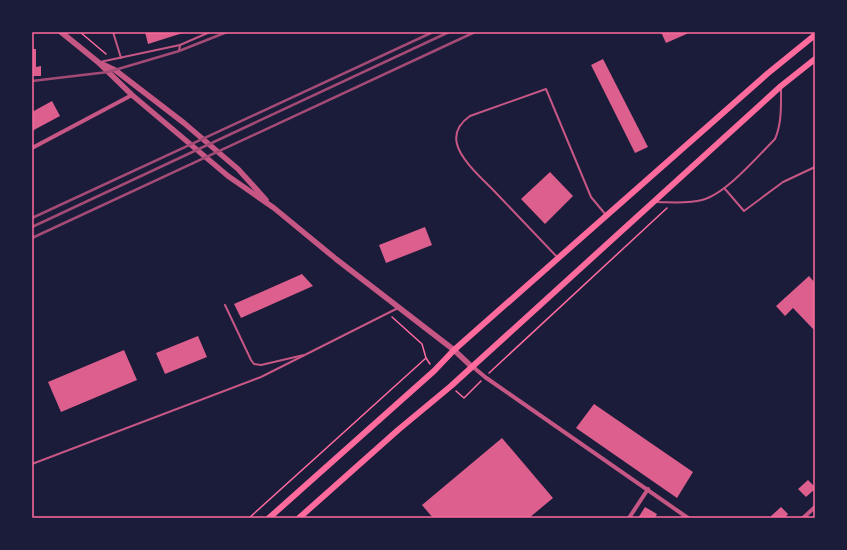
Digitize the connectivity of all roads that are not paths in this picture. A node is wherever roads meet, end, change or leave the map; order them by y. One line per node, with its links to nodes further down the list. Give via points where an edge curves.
1 (61, 32): 9 (street)
2 (113, 32): 7 (lane)
3 (210, 32): 5 (lane)
4 (815, 35): 17 (main road, via 767,74)
5 (180, 45): 6 (lane); 7 (lane)
6 (179, 52)
7 (120, 58): 9 (lane)
8 (815, 59): 10 (main road)
9 (98, 62): 11 (street); 16 (street, via 115,70 184,123 238,169)
10 (782, 86): 14 (lane, via 776,139); 15 (main road)
11 (132, 95): 12 (street); 16 (street, via 228,176)
12 (32, 148)
13 (815, 166): 14 (lane, via 783,182 744,211)
14 (725, 189): 15 (lane, via 694,202)
15 (652, 202): 23 (main road)
16 (274, 208): 20 (street)
17 (607, 216): 18 (main road); 18 (lane, via 590,197 546,89 464,120 457,131 456,142 459,150)
18 (558, 259): 21 (main road)
19 (225, 305): 22 (lane, via 254,364 261,365)
20 (398, 308): 21 (street); 22 (lane)
21 (454, 350): 23 (street); 27 (main road)
22 (309, 354): 24 (lane, via 261,377)
23 (472, 366): 25 (street); 28 (main road)
24 (32, 464)
25 (648, 489): 29 (street); 30 (street)
26 (815, 507): 31 (street)
27 (269, 518)
28 (299, 518)
29 (629, 518)
30 (688, 518)
31 (803, 518)

